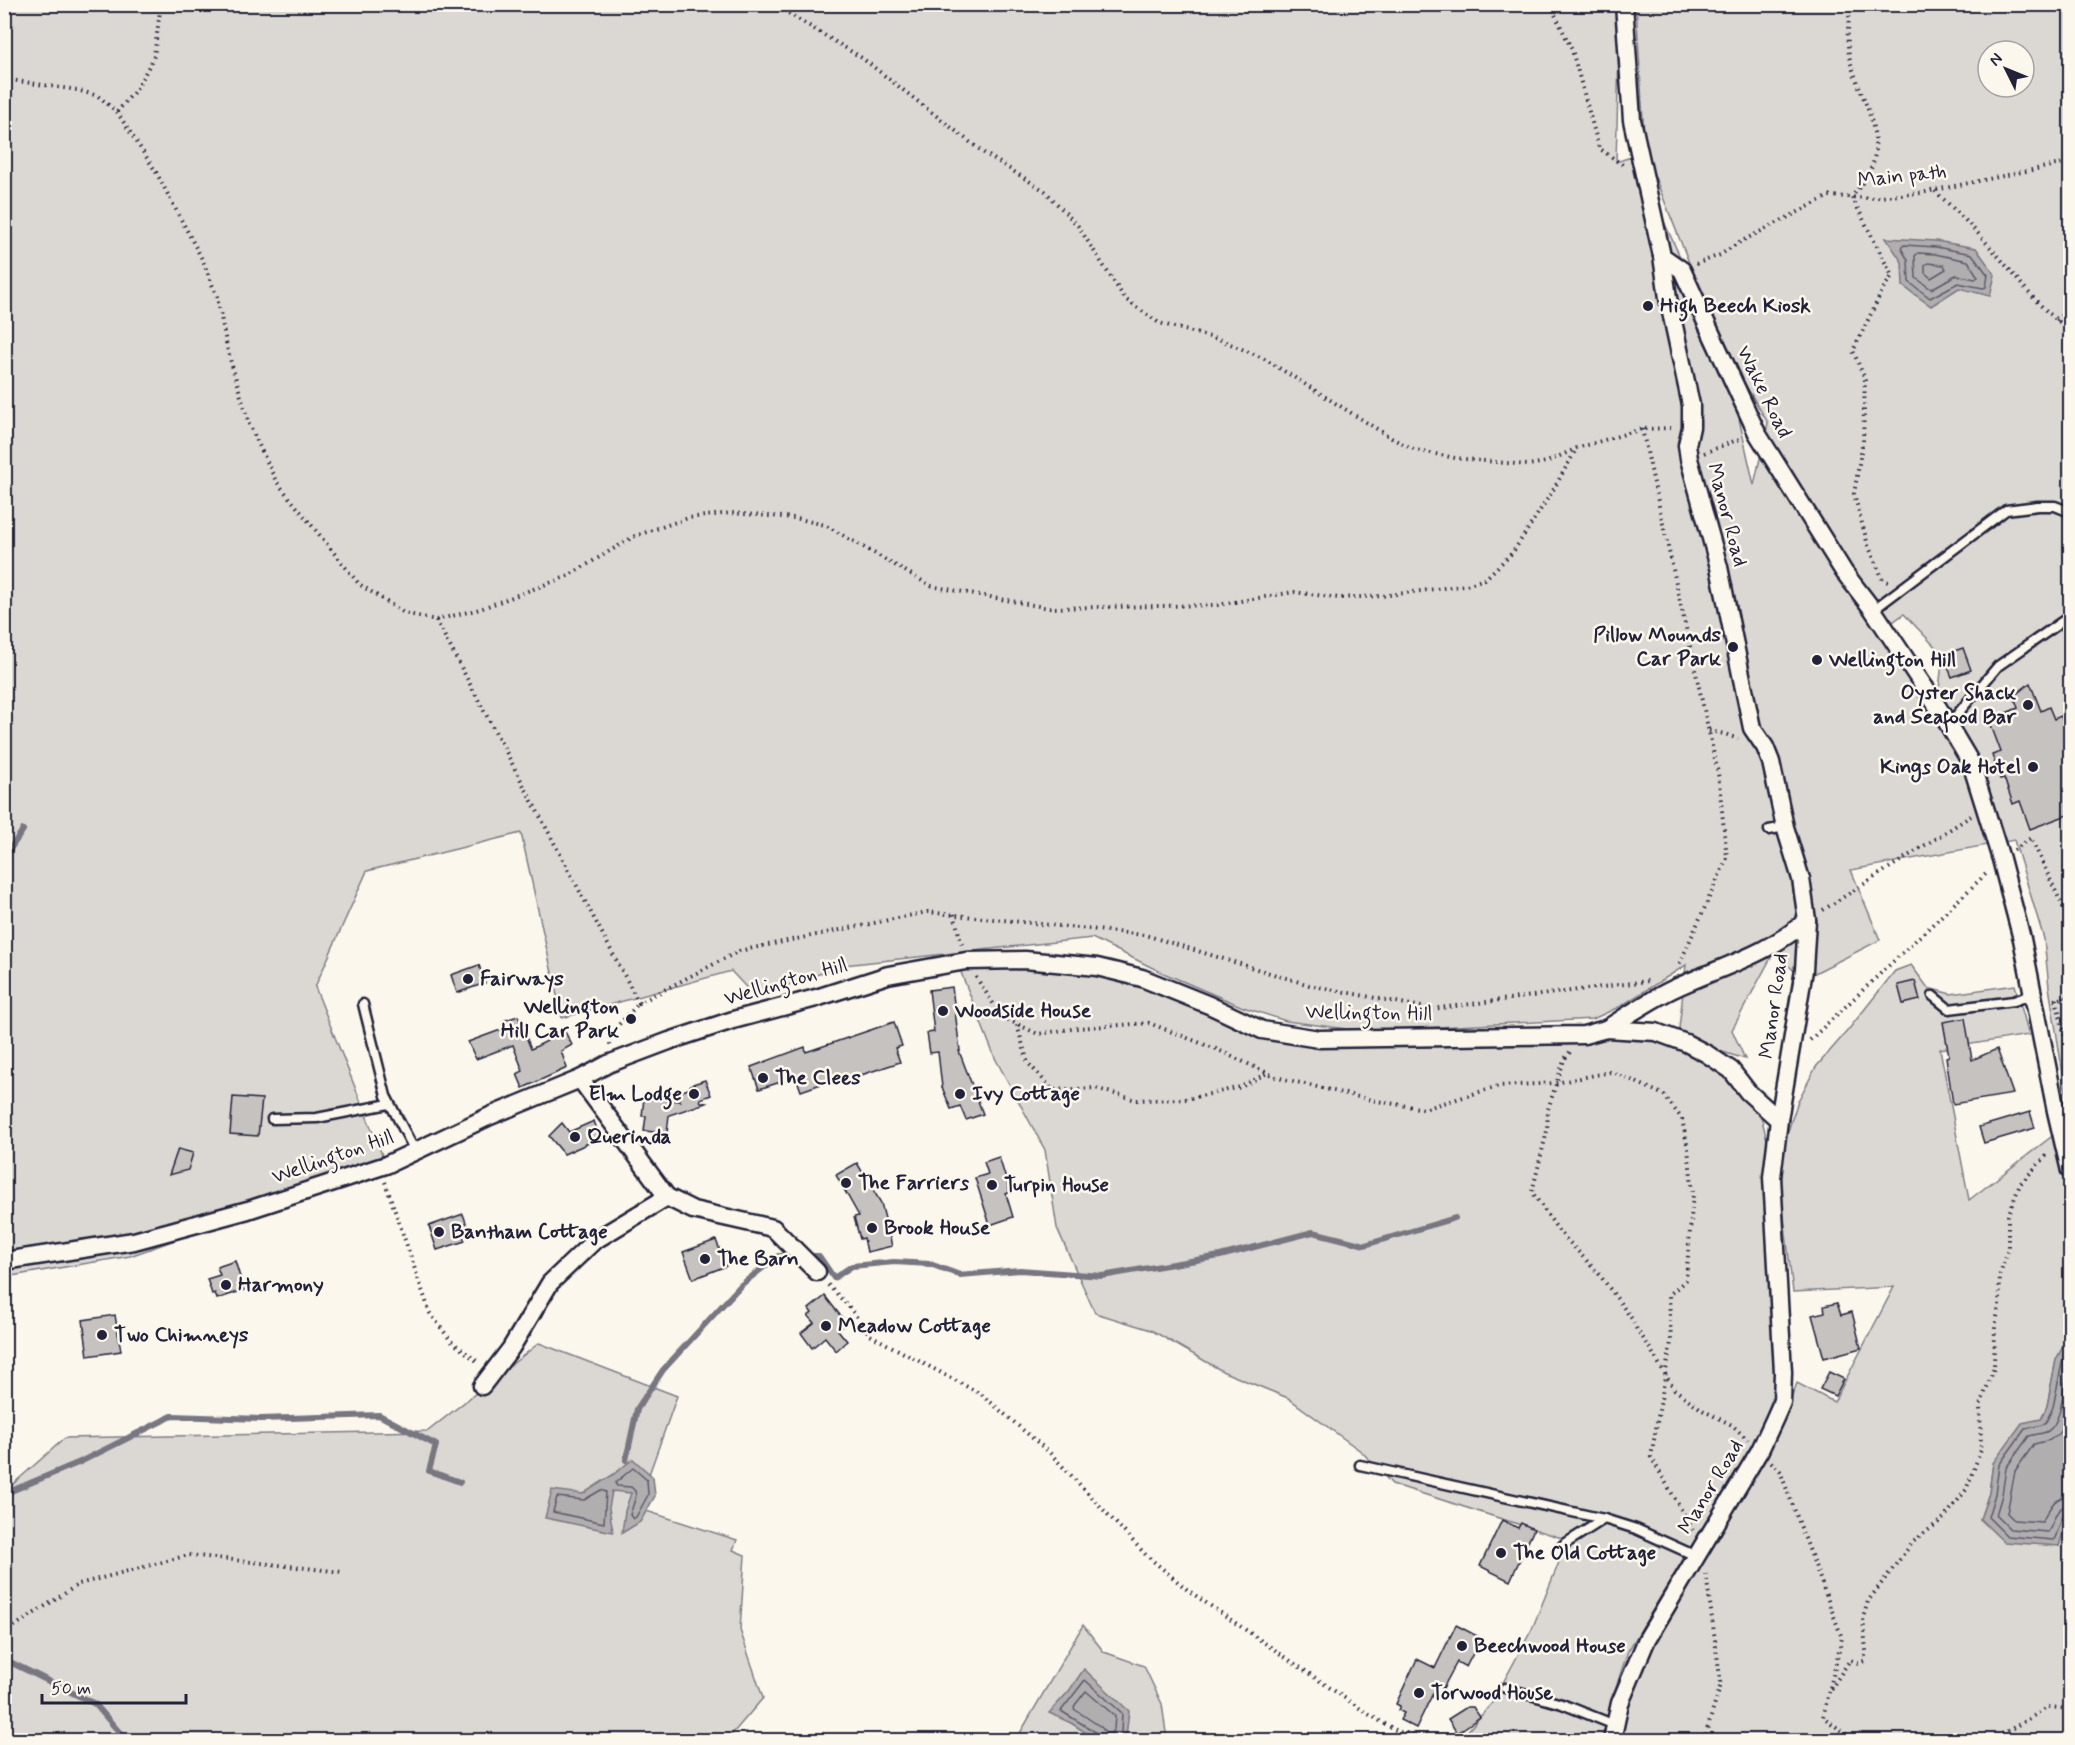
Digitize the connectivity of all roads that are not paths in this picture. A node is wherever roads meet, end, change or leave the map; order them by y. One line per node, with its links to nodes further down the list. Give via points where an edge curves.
1 (1624, 4): 2 (street, via 1632,120)
2 (1662, 256): 4 (street, Wake Road, via 1682,270 1756,433 1844,572); 7 (street, Manor Road, via 1691,405 1689,459 1719,567 1752,728 1771,762 1777,829 1801,879)
3 (2070, 512): 4 (lane, via 2055,506 2006,510)
4 (1873, 610): 6 (street, Wake Road)
5 (2070, 616): 6 (lane, via 1998,666)
6 (1948, 724): 8 (street, Wake Road, via 1971,763 2001,859)
7 (1808, 920): 11 (street, Wellington Hill, via 1761,953 1673,989); 15 (street, Manor Road, via 1804,970)
8 (2034, 993): 9 (lane, via 2014,1001 1949,1010); 17 (street, Wake Road)
9 (1933, 996)
10 (363, 1004): 13 (lane)
11 (1606, 1029): 12 (street, Wellington Hill, via 1584,1035 1319,1039 1262,1030 1142,978 1097,967 1025,960 966,962 888,975 734,1020 608,1064); 15 (street, Wellington Hill, via 1656,1032 1707,1054 1731,1070)
12 (580, 1079): 16 (street, Wellington Hill); 18 (street)
13 (389, 1104): 14 (lane, via 317,1118); 16 (lane)
14 (272, 1119)
15 (1779, 1120): 25 (street, Manor Road, via 1772,1177 1782,1402 1760,1450)
16 (415, 1151): 19 (street, Wellington Hill, via 380,1167 248,1210 134,1241)
17 (2070, 1172)
18 (667, 1197): 20 (street, via 693,1210 773,1228); 21 (street, via 594,1241 550,1283 512,1348)
19 (4, 1261)
20 (817, 1272)
21 (488, 1379)
22 (1360, 1465): 23 (lane)
23 (1604, 1519): 24 (lane); 25 (lane)
24 (1563, 1545)
25 (1699, 1551): 27 (street, Manor Road, via 1647,1639 1620,1703)
26 (1505, 1689): 27 (lane, via 1562,1704)
27 (1614, 1733)

